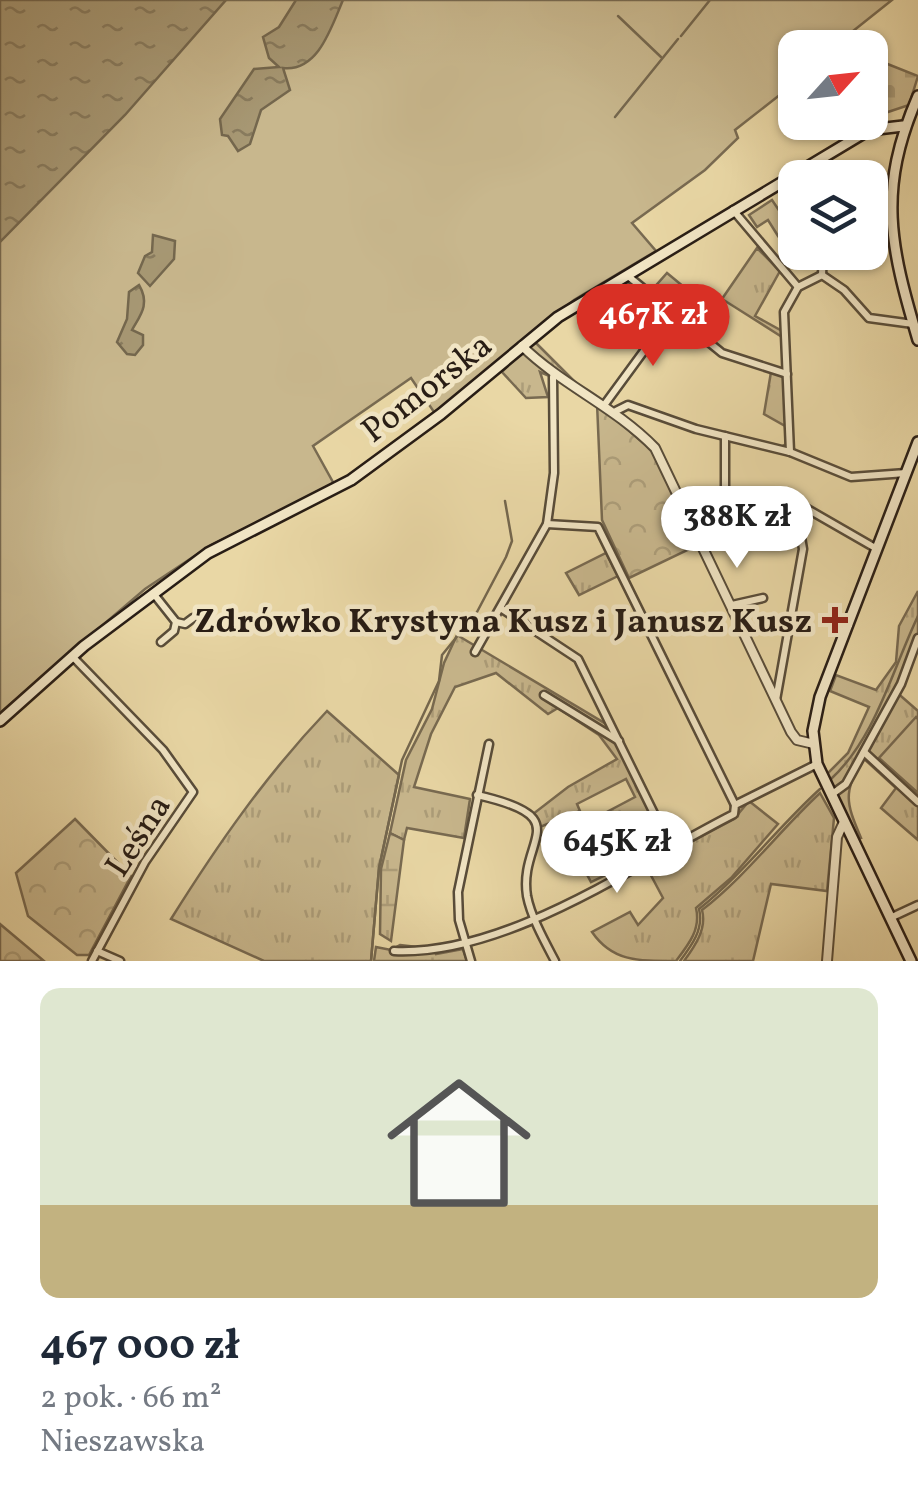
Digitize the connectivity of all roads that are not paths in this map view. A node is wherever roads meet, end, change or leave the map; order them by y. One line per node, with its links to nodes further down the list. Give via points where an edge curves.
1 (918, 96): 2 (main road)
2 (903, 126): 3 (main road, Pomorska, via 870,130); 9 (main road, via 890,229)
3 (733, 210): 6 (main road, Pomorska); 7 (street)
4 (822, 270): 5 (street)
5 (822, 274): 7 (street); 9 (street, via 870,318)
6 (626, 275): 8 (street); 11 (main road, Pomorska)
7 (798, 288): 12 (street, via 784,312)
8 (671, 314): 12 (street, via 722,353); 14 (street)
9 (914, 324): 10 (main road)
10 (918, 340)
11 (522, 346): 13 (street); 24 (main road, Pomorska, via 351,480 221,545)
12 (787, 374): 18 (street)
13 (553, 377): 14 (street); 22 (street)
14 (605, 404): 15 (street)
15 (616, 412): 16 (street, via 628,405); 26 (street, via 666,464)
16 (725, 436): 18 (street); 21 (street, via 725,495)
17 (918, 442): 19 (main road)
18 (790, 452): 20 (street, via 851,476)
19 (915, 462): 20 (main road)
20 (908, 473): 23 (main road)
21 (765, 508)
22 (547, 524): 27 (street); 45 (street, via 598,526)
23 (878, 550): 35 (street, via 795,502 802,548); 39 (main road, via 820,697)
24 (153, 593): 29 (street); 33 (main road, Pomorska)
25 (763, 598): 26 (street)
26 (732, 605): 35 (street)
27 (502, 610): 32 (street); 37 (street, via 578,659)
28 (193, 618): 29 (street)
29 (176, 622): 31 (street)
30 (918, 638): 40 (street)
31 (162, 642)
32 (474, 652)
33 (72, 656): 36 (main road, Pomorska); 52 (street, Leśna, via 163,750 193,792)
34 (544, 695): 37 (street)
35 (776, 700): 39 (street, via 795,738)
36 (0, 721)
37 (620, 742): 47 (street)
38 (489, 744): 42 (street)
39 (814, 744): 41 (main road)
40 (864, 752): 43 (street, via 846,784); 44 (street)
41 (817, 764): 43 (main road); 45 (street)
42 (477, 795): 49 (street, via 518,806 536,829 526,891); 51 (street, via 458,892)
43 (830, 796): 46 (main road)
44 (918, 802)
45 (735, 805): 47 (street, via 734,814)
46 (844, 824): 50 (main road); 58 (street, via 836,836)
47 (670, 846): 49 (street)
48 (918, 905): 50 (street)
49 (535, 917): 51 (street); 57 (street)
50 (890, 918): 59 (main road)
51 (466, 946): 53 (street); 56 (street)
52 (97, 951): 54 (street, Leśna); 55 (street)
53 (394, 951)
54 (92, 961)
55 (120, 961)
56 (470, 961)
57 (555, 961)
58 (826, 961)
59 (911, 961)

